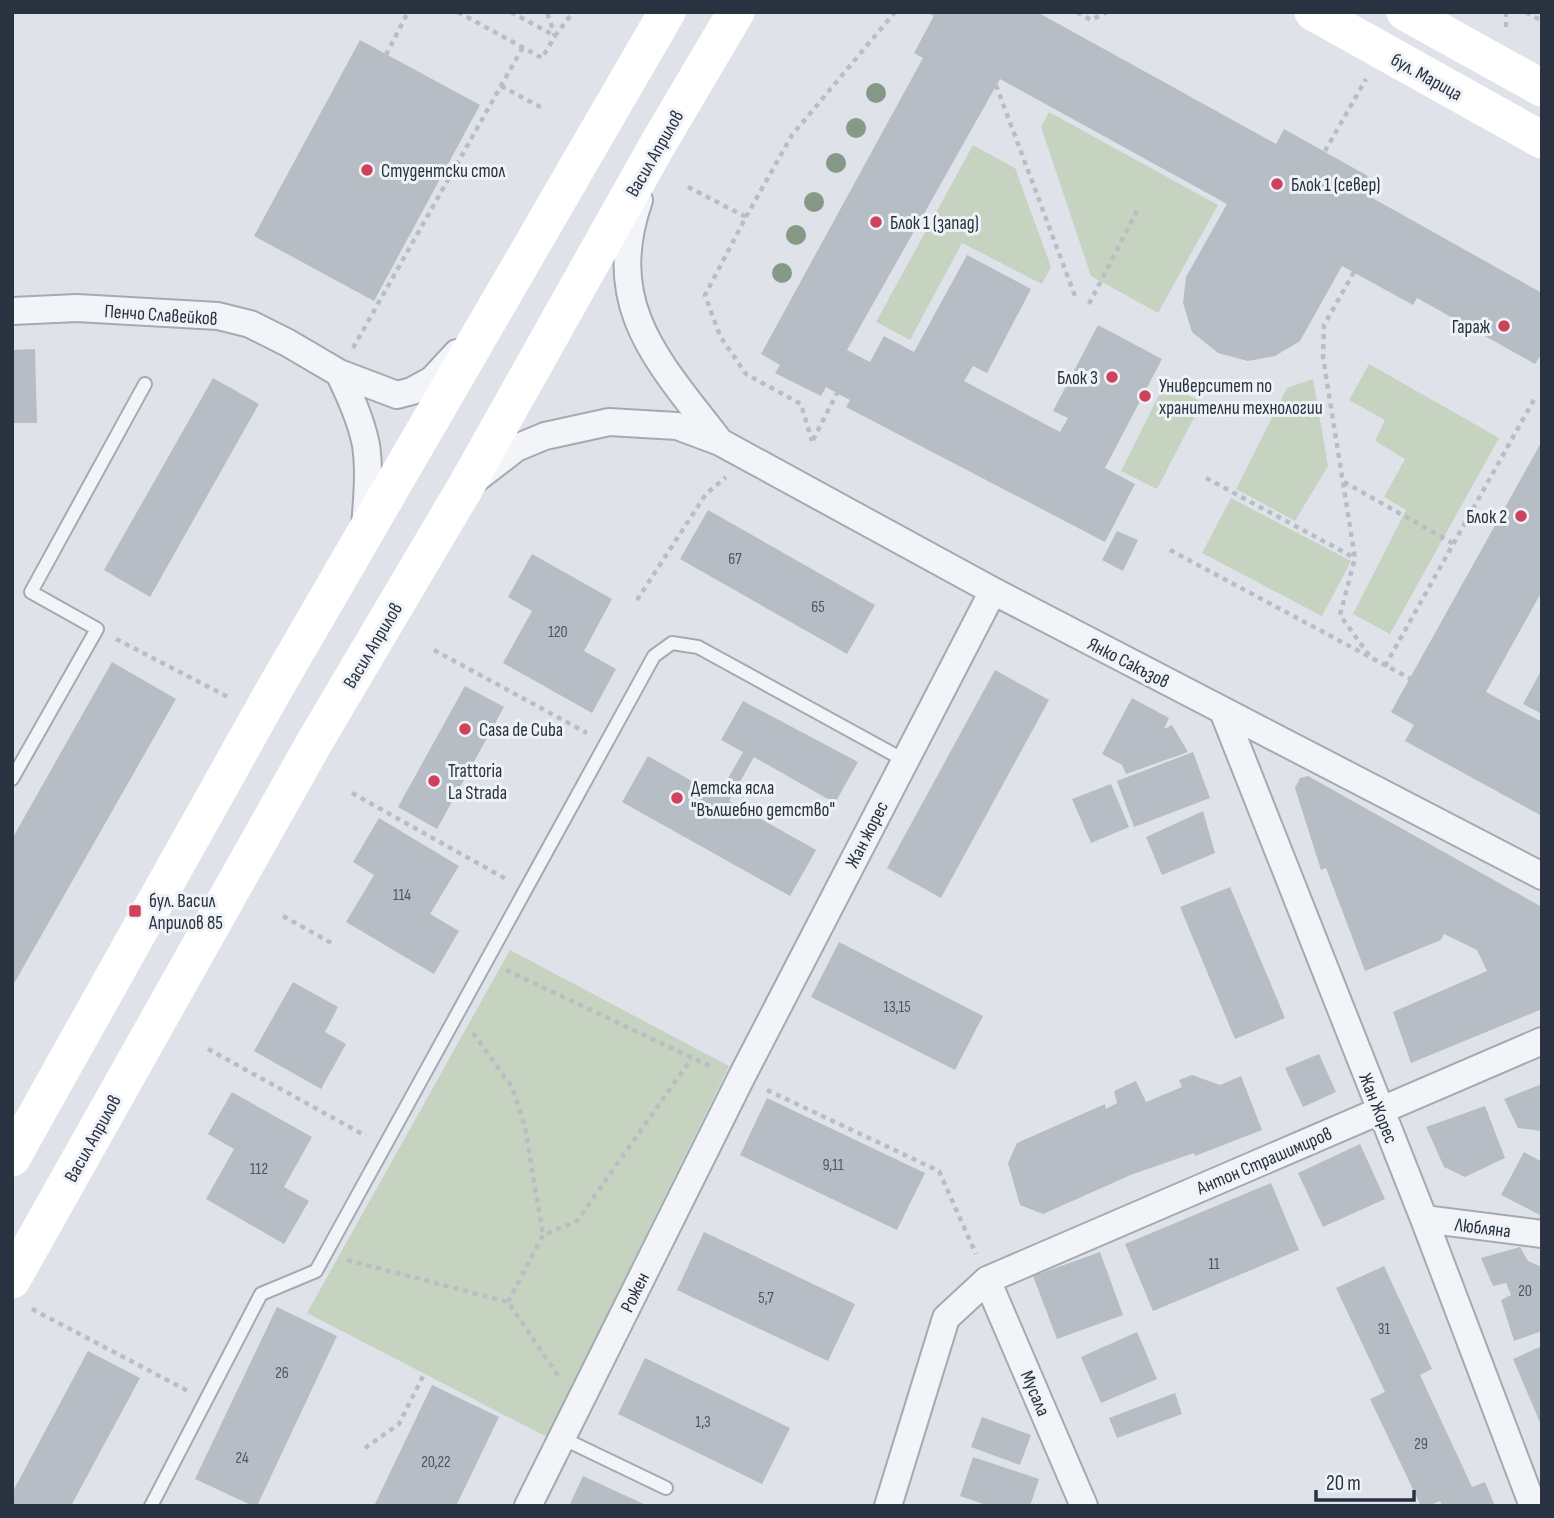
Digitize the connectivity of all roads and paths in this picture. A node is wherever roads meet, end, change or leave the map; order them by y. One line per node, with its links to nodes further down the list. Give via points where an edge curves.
1 (408, 12): 17 (path)
2 (458, 12): 16 (path)
3 (511, 12): 15 (path)
4 (547, 12): 15 (path)
5 (573, 12): 15 (path)
6 (736, 12): 24 (main road, Васил Априлов)
7 (895, 12): 28 (path, via 792,135)
8 (1077, 12): 9 (path, via 1091,20)
9 (1107, 12)
10 (1313, 12): 23 (main road, бул. Марица)
11 (1405, 12): 21 (main road)
12 (1527, 12): 14 (path)
13 (662, 16): 33 (main road)
14 (1542, 21)
15 (555, 36): 16 (path, via 542,58)
16 (523, 47): 20 (path)
17 (386, 55)
18 (1372, 69): 25 (path)
19 (996, 85): 30 (path)
20 (501, 86): 22 (path); 34 (path)
21 (1542, 88)
22 (544, 108)
23 (1542, 140)
24 (658, 144): 38 (street, Янко Сакъзов, via 631,223 625,267 628,289 652,350); 41 (main road, Васил Априлов)
25 (1325, 152)
26 (688, 187): 28 (path)
27 (1139, 207): 31 (path)
28 (746, 217): 36 (path, via 705,295 719,336 746,374 801,404 812,441)
29 (1354, 272): 40 (path, via 1324,325 1323,357)
30 (1075, 296)
31 (1089, 304)
32 (12, 311): 34 (street, Пенчо Славейков, via 77,308 218,316 250,324)
33 (485, 324): 34 (street, Пенчо Славейков, via 432,380 412,391 397,395); 43 (main road)
34 (340, 373): 43 (street, via 365,442)
35 (145, 384): 49 (lane, via 32,592)
36 (837, 393)
37 (1536, 396): 44 (path)
38 (720, 442): 41 (street, Янко Сакъзов, via 677,426 609,422 545,436 516,448); 47 (street, Янко Сакъзов)
39 (1206, 478): 46 (path)
40 (1343, 482): 44 (path); 46 (path)
41 (466, 486): 78 (main road, Васил Априлов, via 314,743)
42 (706, 495): 48 (path)
43 (364, 536): 72 (main road)
44 (1454, 544): 52 (path)
45 (1170, 550): 51 (path)
46 (1355, 558): 51 (path, via 1340,615)
47 (993, 591): 55 (street, Янко Сакъзов); 57 (street, Жан жорес)
48 (637, 600)
49 (97, 629): 54 (path); 58 (lane)
50 (434, 650): 56 (path)
51 (1371, 657): 52 (path)
52 (1385, 666): 53 (path)
53 (1411, 679)
54 (231, 698)
55 (1223, 711): 60 (street, Янко Сакъзов); 70 (street, Жан Жорес)
56 (606, 743): 57 (lane, via 654,656 672,643 698,647); 61 (lane)
57 (904, 760): 69 (street, Жан жорес)
58 (12, 779)
59 (352, 793): 61 (path)
60 (1538, 871)
61 (525, 890): 64 (lane)
62 (283, 916): 63 (path)
63 (335, 945)
64 (486, 961): 65 (lane); 68 (path)
65 (458, 1013): 71 (lane); 75 (path, via 512,1087 525,1126)
66 (1542, 1041): 70 (street, Антон Страшимиров)
67 (208, 1049): 71 (path)
68 (691, 1059): 69 (path); 75 (path, via 577,1221)
69 (741, 1078): 77 (path, via 939,1171); 82 (street, Рожен)
70 (1380, 1110): 73 (street, Жан Жорес); 77 (street, Антон Страшимиров)
71 (385, 1147): 76 (lane)
72 (12, 1158)
73 (1424, 1219): 74 (street, Любляна); 90 (street, Жан Жорес)
74 (1542, 1234)
75 (543, 1235): 79 (path)
76 (326, 1254): 79 (path); 81 (lane, via 316,1271 261,1294)
77 (987, 1280): 88 (street, via 946,1318); 89 (street, Мусала)
78 (18, 1292): 81 (path)
79 (508, 1302): 82 (path)
80 (424, 1374): 84 (path, via 399,1424)
81 (205, 1401): 86 (lane)
82 (578, 1405): 83 (street, Рожен)
83 (562, 1438): 85 (lane); 87 (street, Рожен)
84 (365, 1448)
85 (666, 1489)
86 (151, 1506)
87 (528, 1506)
88 (888, 1506)
89 (1084, 1506)
90 (1533, 1506)

